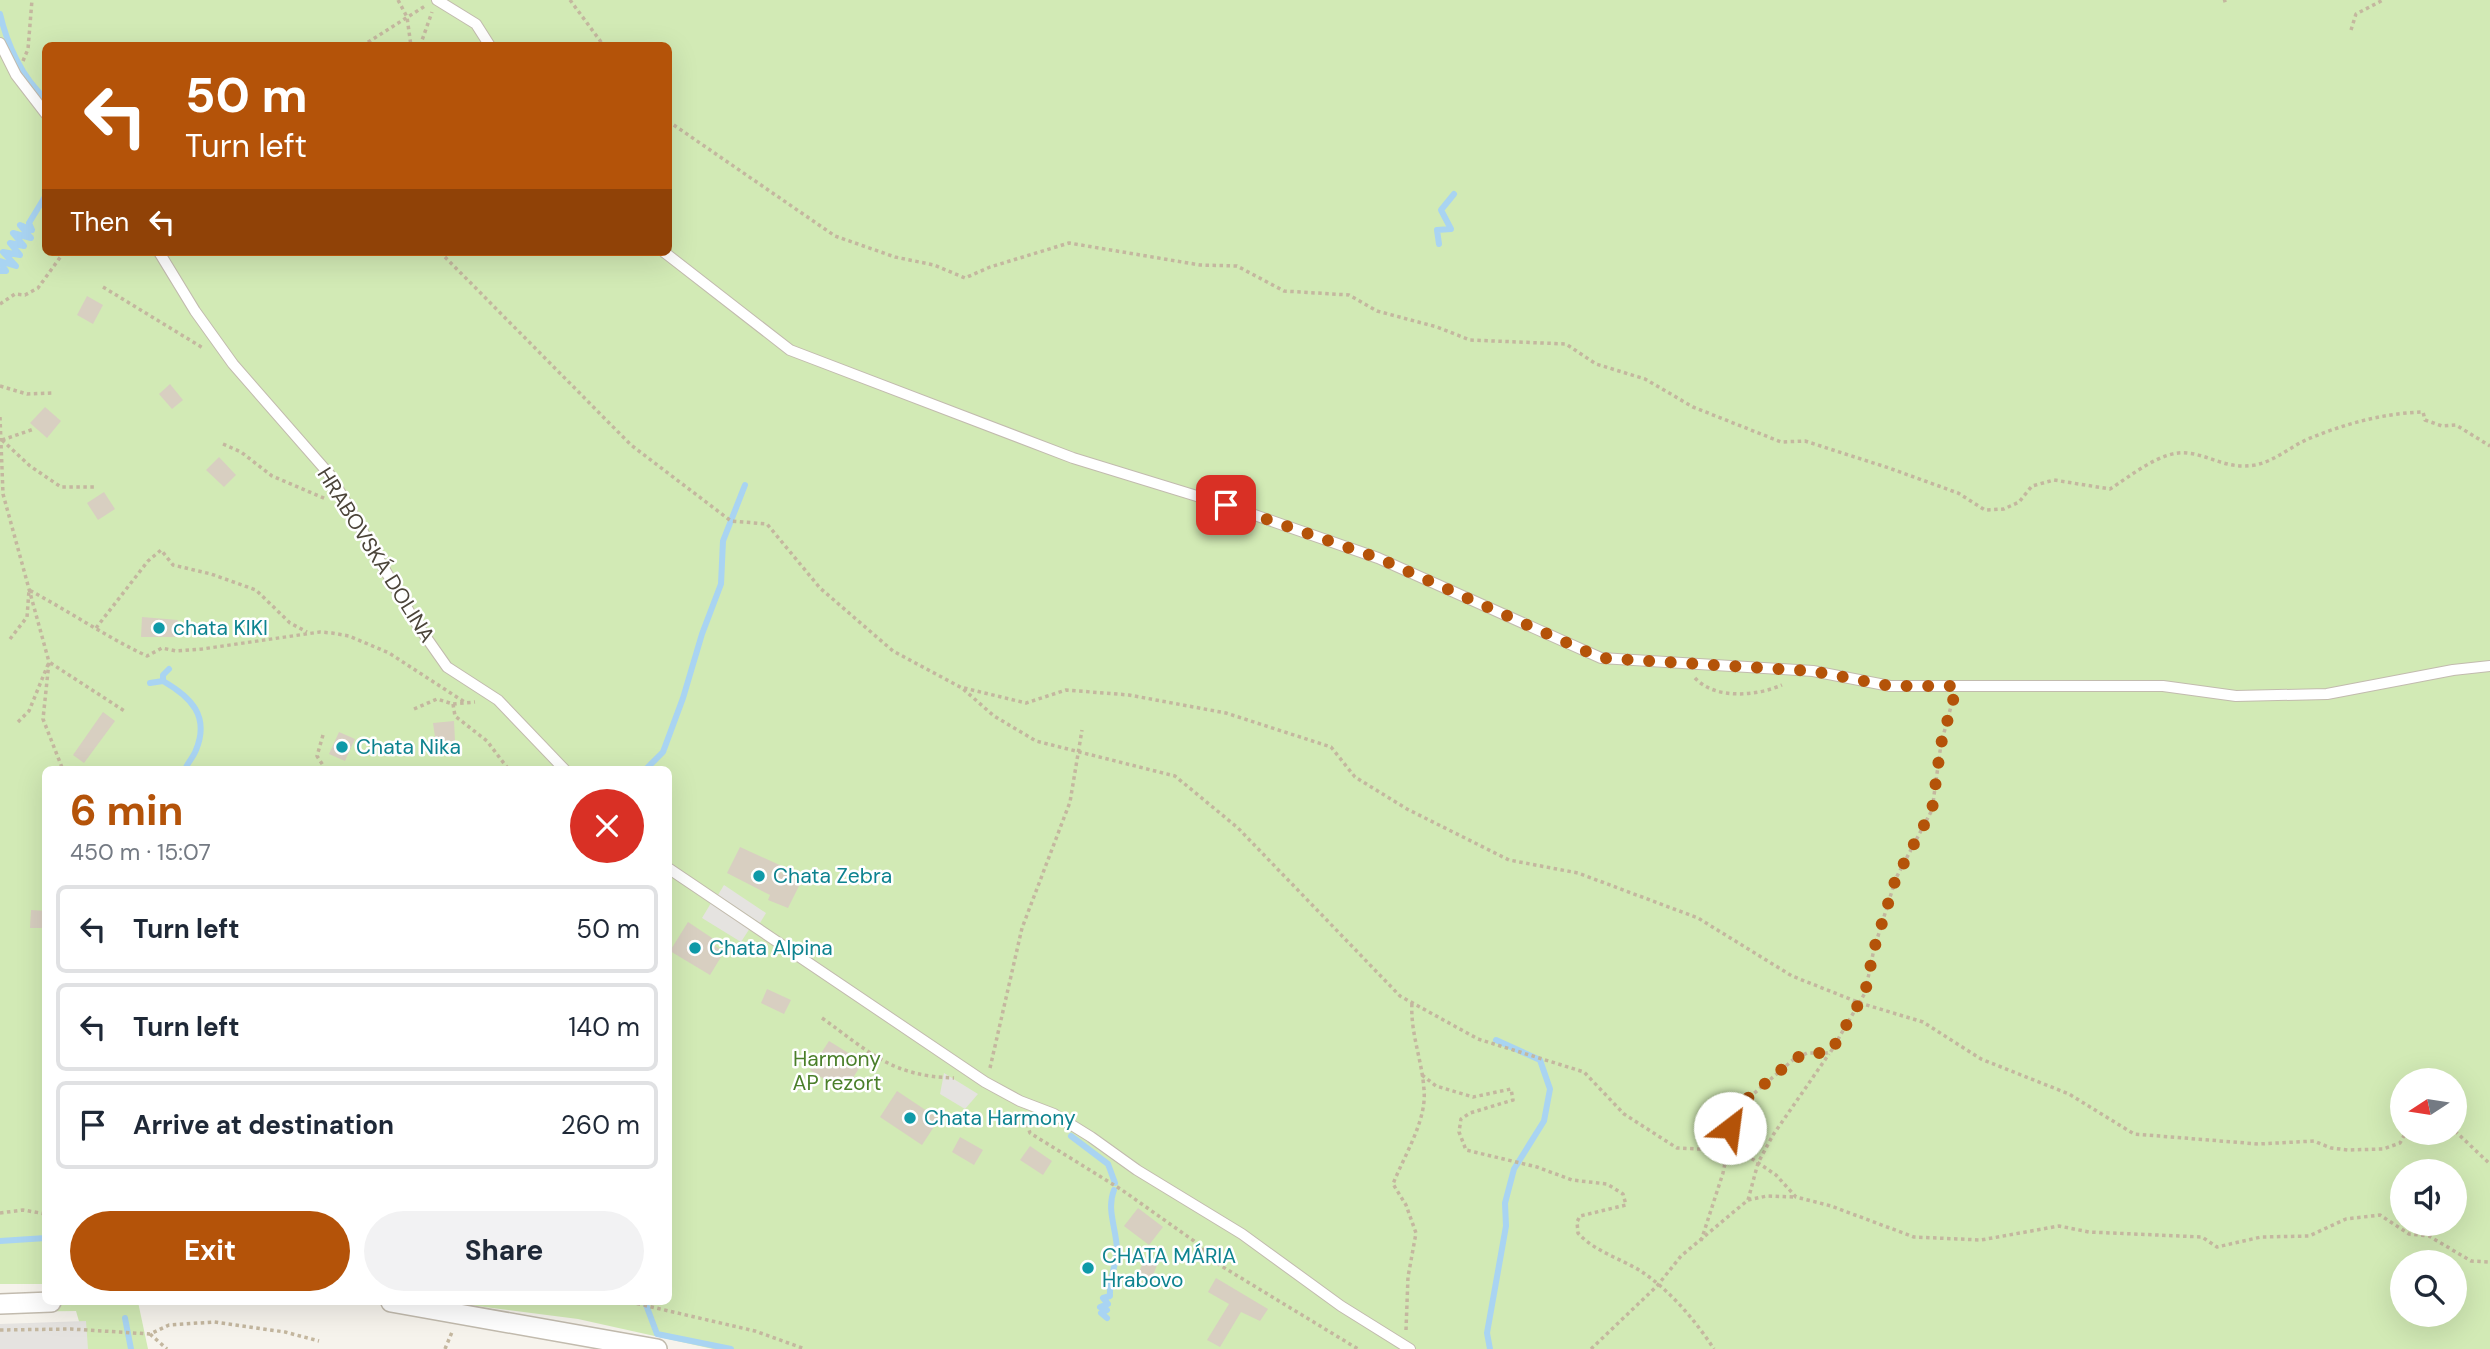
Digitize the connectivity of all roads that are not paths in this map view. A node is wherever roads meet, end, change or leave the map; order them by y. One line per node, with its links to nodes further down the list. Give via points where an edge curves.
1 (436, 0): 2 (lane, via 476,24)
2 (488, 42)
3 (0, 43): 4 (lane, via 16,75)
4 (42, 109)
5 (161, 256): 8 (lane, HRABOVSKÁ DOLINA, via 233,364 330,475 414,620 447,667 498,700)
6 (669, 256): 7 (lane, via 790,350 1073,458 1378,558 1601,658 1813,671 1890,686 2163,686 2236,696 2326,694)
7 (2490, 666)
8 (561, 766)
9 (672, 871): 13 (lane, via 983,1080 1054,1114)
10 (42, 1302): 11 (street)
11 (0, 1304)
12 (408, 1305): 14 (street)
13 (1407, 1347)
14 (657, 1349)

